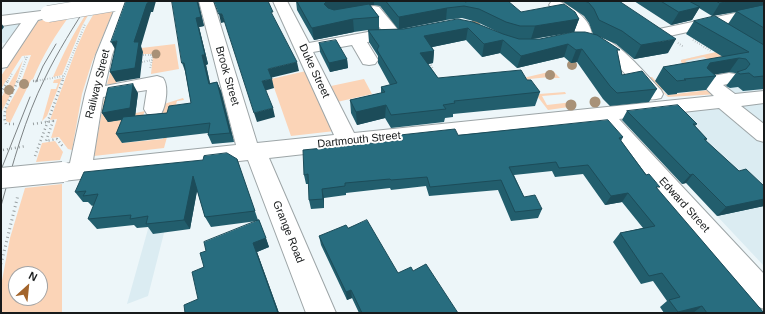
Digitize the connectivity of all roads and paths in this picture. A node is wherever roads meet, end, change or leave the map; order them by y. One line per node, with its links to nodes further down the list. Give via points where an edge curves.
1 (206, 1): 50 (street, Brook Street)
2 (752, 1): 6 (street)
3 (121, 2): 9 (street, bridge); 37 (street, Railway Street)
4 (287, 5): 22 (street, Duke Street)
5 (556, 5): 19 (street, via 579,21 584,30)
6 (764, 7)
7 (764, 11): 14 (street)
8 (694, 12): 14 (street)
9 (40, 15): 13 (street); 29 (street)
10 (335, 16): 17 (street, via 374,10)
11 (628, 16): 14 (street, via 656,34)
12 (88, 19): 33 (path)
13 (1, 21)
14 (711, 23): 16 (street)
15 (411, 34): 17 (street)
16 (728, 35)
17 (394, 36): 20 (street)
18 (567, 37): 19 (street)
19 (584, 37): 40 (street, via 601,43 617,56)
20 (357, 39): 22 (street); 26 (street)
21 (694, 40): 23 (path)
22 (304, 49): 47 (street, Duke Street)
23 (712, 51)
24 (143, 55): 25 (path, via 152,55)
25 (152, 60): 27 (path); 32 (path)
26 (369, 60)
27 (142, 62)
28 (20, 63): 44 (path, via 27,57 4,111 6,124)
29 (8, 65): 36 (path)
30 (424, 66): 31 (path, via 431,64)
31 (433, 69)
32 (150, 71)
33 (64, 76): 35 (path); 43 (path)
34 (729, 78): 39 (street, via 708,82)
35 (33, 81)
36 (1, 93)
37 (94, 94): 41 (street, via 157,82); 52 (street, Railway Street)
38 (764, 97): 39 (street, Dartmouth Street)
39 (727, 101): 40 (street, Dartmouth Street); 46 (street)
40 (667, 108): 42 (street, Dartmouth Street)
41 (154, 109)
42 (604, 115): 47 (street, Dartmouth Street); 55 (street, Edward Street)
43 (48, 122): 45 (path); 51 (path); 52 (path, via 53,121 46,141 57,139)
44 (14, 124)
45 (33, 124)
46 (764, 135)
47 (348, 142): 50 (street, Dartmouth Street)
48 (26, 146): 49 (path)
49 (4, 150)
50 (252, 151): 52 (street, Dartmouth Street); 56 (street, Grange Road, via 258,183)
51 (35, 157)
52 (70, 164): 53 (street, Dartmouth Street, bridge)
53 (10, 184): 54 (path)
54 (1, 264)
55 (764, 295)
56 (321, 313)

